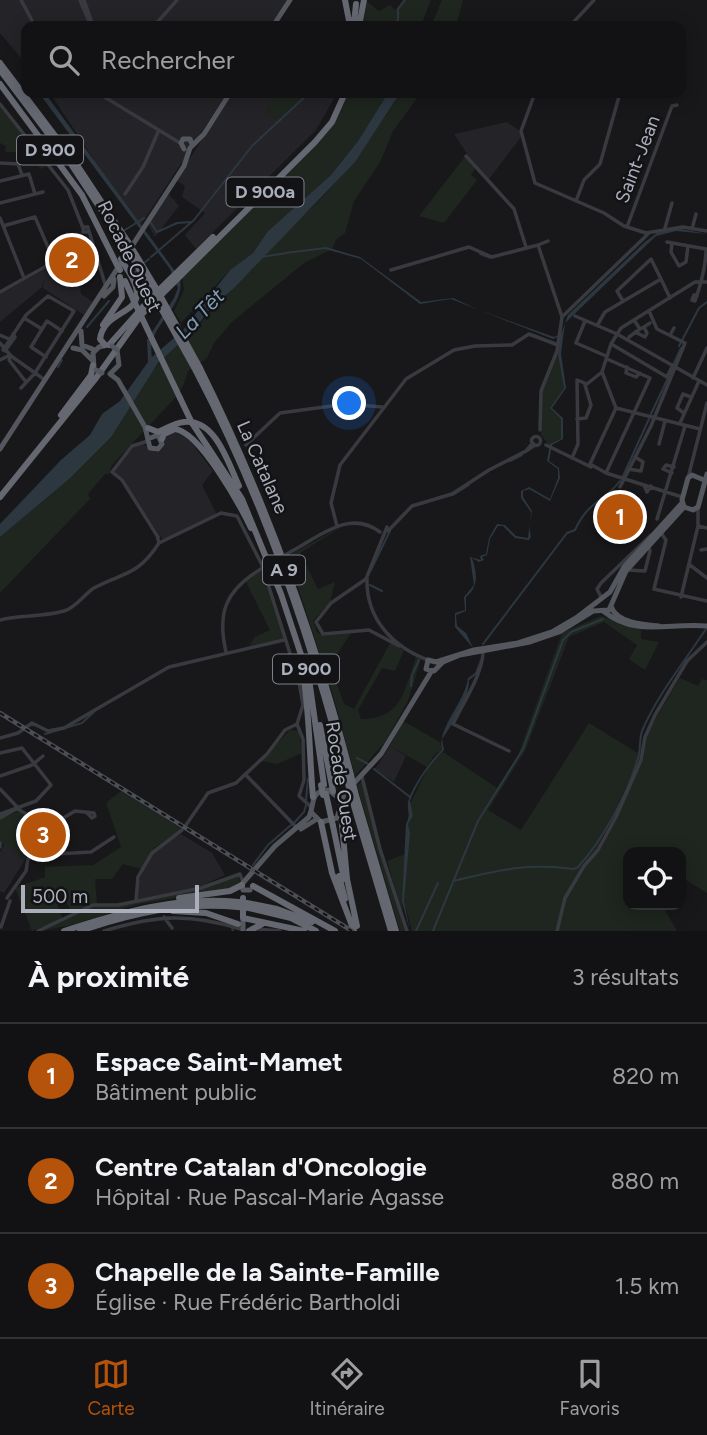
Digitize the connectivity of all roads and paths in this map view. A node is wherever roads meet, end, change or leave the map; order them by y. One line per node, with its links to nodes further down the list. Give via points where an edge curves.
1 (21, 0): 8 (street)
2 (82, 0): 9 (street); 10 (street)
3 (177, 0): 11 (street)
4 (290, 0): 12 (main road)
5 (345, 0): 13 (highway)
6 (594, 0): 15 (street)
7 (359, 1): 14 (highway)
8 (32, 21)
9 (90, 21)
10 (90, 21)
11 (158, 21)
12 (276, 21)
13 (353, 21)
14 (356, 21)
15 (575, 21)
16 (0, 63): 19 (highway, La Catalane / A 9)
17 (0, 70): 20 (highway, La Catalane / A 9)
18 (0, 87): 59 (highway, Rocade Ouest / D 900, via 82,202); 59 (highway, Rocade Ouest / D 900, via 72,181)
19 (21, 91)
20 (21, 98)
21 (21, 98): 53 (highway, La Catalane / A 9)
22 (27, 98): 53 (highway, La Catalane / A 9, via 75,162)
23 (108, 98): 31 (street)
24 (227, 98): 32 (main road, via 204,134)
25 (340, 98): 61 (highway, D 900a, via 319,132)
26 (342, 98): 61 (highway, D 900a, via 332,122 316,142)
27 (533, 98): 40 (street, via 521,131 534,183)
28 (619, 98): 40 (street, via 600,164 584,180)
29 (0, 104): 49 (street, via 68,190)
30 (677, 105): 46 (street, Saint-Jean, via 672,106)
31 (158, 132): 32 (street); 39 (street)
32 (187, 144): 65 (main road, via 177,176)
33 (466, 156): 56 (street, via 514,209)
34 (0, 163): 35 (street, via 18,164)
35 (22, 175): 36 (street); 38 (street, via 29,175)
36 (0, 181)
37 (43, 192): 38 (street)
38 (35, 194): 42 (street)
39 (125, 194)
40 (576, 201): 46 (street)
41 (672, 203): 47 (street)
42 (0, 204)
43 (696, 215): 48 (street)
44 (0, 218): 45 (street)
45 (3, 226): 58 (street, via 37,216); 63 (street)
46 (627, 227): 51 (street)
47 (664, 229): 48 (street); 51 (street)
48 (692, 229): 50 (street)
49 (84, 230): 58 (street); 65 (street)
50 (707, 231)
51 (648, 234): 73 (street)
52 (548, 241): 54 (street)
53 (126, 244): 67 (highway, La Catalane / A 9, bridge)
54 (538, 244): 56 (street); 73 (street)
55 (688, 246): 55 (street, via 669,243 677,266 684,264); 57 (street)
56 (526, 247): 60 (street, via 492,257 469,247)
57 (706, 249): 64 (street)
58 (54, 261): 63 (street)
59 (119, 268): 95 (highway, via 122,297 98,332); 95 (highway, via 135,280 137,298 130,310 102,331 100,339); 159 (highway, Rocade Ouest / D 900, bridge, via 190,421 242,499)
60 (391, 270)
61 (180, 272): 67 (highway)
62 (660, 277): 69 (street); 70 (street); 70 (street, via 651,259 617,291)
63 (24, 278): 66 (street)
64 (705, 282): 68 (street); 69 (street)
65 (108, 284): 79 (main road); 92 (main road)
66 (0, 292)
67 (157, 292): 95 (highway); 95 (highway, via 123,343); 130 (highway); 230 (highway, La Catalane / A 9, bridge, via 198,369 281,564 315,661)
68 (697, 296)
69 (670, 298): 71 (street)
70 (623, 301): 78 (street)
71 (649, 311): 75 (street); 87 (street, via 657,329)
72 (575, 316): 76 (street)
73 (562, 317): 93 (street)
74 (24, 318): 80 (street); 83 (street, via 50,295 74,311); 84 (street)
75 (634, 320): 82 (street); 85 (street)
76 (585, 321): 78 (street); 100 (street, via 576,343)
77 (650, 323): 82 (street)
78 (597, 324): 85 (street)
79 (84, 325): 92 (main road); 92 (main road)
80 (41, 328): 83 (street, via 44,319); 99 (street, via 31,347)
81 (674, 328): 87 (street)
82 (640, 329): 88 (street)
83 (62, 331): 99 (street)
84 (13, 334): 89 (street); 97 (street)
85 (617, 334): 91 (street); 100 (street)
86 (0, 335): 89 (street)
87 (670, 335): 104 (street, via 685,343)
88 (629, 337)
89 (9, 339): 97 (street)
90 (0, 343): 97 (street)
91 (632, 343): 98 (street); 101 (street)
92 (78, 344): 95 (main road); 105 (main road); 109 (main road, via 60,357)
93 (558, 345): 118 (street, via 530,334 512,345 454,350 406,379); 132 (street, via 542,387)
94 (613, 345): 98 (street)
95 (108, 348): 105 (main road); 105 (main road)
96 (707, 348): 108 (street)
97 (7, 353): 102 (street); 107 (street); 111 (street)
98 (626, 353): 103 (street)
99 (46, 357): 107 (street)
100 (607, 357): 106 (street); 120 (street, via 627,367 626,373 650,378)
101 (657, 359): 103 (street); 104 (street)
102 (0, 360)
103 (652, 368): 104 (street, via 667,377)
104 (673, 368): 108 (street); 122 (street)
105 (105, 370): 127 (main road); 130 (highway); 130 (highway, via 91,375)
106 (602, 372): 112 (street); 119 (street)
107 (35, 373): 109 (street); 111 (street)
108 (693, 378): 110 (street)
109 (45, 380): 135 (main road)
110 (699, 381): 113 (street); 116 (street)
111 (26, 382): 114 (street)
112 (586, 385): 115 (street); 115 (street, via 578,380); 123 (street, via 592,405 586,418)
113 (707, 385)
114 (21, 388)
115 (578, 390): 123 (street)
116 (691, 397): 121 (street); 121 (street, via 683,394 677,408)
117 (707, 403): 128 (street)
118 (382, 407): 134 (street, via 346,404 280,413); 152 (street, via 336,475 331,503)
119 (615, 408): 120 (street); 138 (street)
120 (634, 413): 122 (street); 141 (street)
121 (684, 413): 126 (street)
122 (654, 417): 124 (street); 136 (street)
123 (576, 419): 137 (street, via 578,444)
124 (665, 421): 126 (street); 133 (street)
125 (176, 423): 127 (highway, via 158,432); 129 (highway); 159 (highway, via 197,423 212,435 243,494)
126 (682, 425): 128 (street); 139 (street)
127 (147, 429): 129 (main road); 131 (main road)
128 (700, 429): 144 (street)
129 (159, 436): 131 (main road); 131 (main road, via 162,446 155,450); 159 (highway, via 175,429 188,435 231,489)
130 (45, 439): 148 (highway)
131 (148, 440): 157 (street, via 122,457 112,472)
132 (537, 441): 137 (street); 155 (street, via 526,452 452,494 412,506)
133 (659, 444)
134 (246, 445)
135 (0, 449)
136 (635, 457): 140 (street); 140 (street, via 643,462 641,471)
137 (572, 458): 138 (street)
138 (591, 466): 141 (street)
139 (674, 467): 142 (street); 142 (street, via 663,469)
140 (628, 469): 145 (street)
141 (606, 473): 145 (street)
142 (672, 473): 147 (street)
143 (704, 475): 144 (main road); 150 (main road)
144 (690, 477): 149 (main road)
145 (624, 479): 146 (street); 147 (street)
146 (620, 487)
147 (668, 491): 149 (street); 151 (street)
148 (0, 494)
149 (682, 499): 150 (main road); 156 (main road)
150 (696, 508): 153 (street)
151 (657, 519)
152 (337, 526): 155 (street, via 354,521); 178 (street, bridge, via 261,569 238,588 222,612 220,628)
153 (698, 526): 154 (street); 162 (street)
154 (707, 528)
155 (384, 531): 164 (street)
156 (657, 532): 158 (main road); 166 (street, via 667,541 654,589); 167 (main road); 167 (street, via 601,583 597,589)
157 (160, 542): 172 (street, via 125,576 95,588 66,610); 174 (street, via 221,513 237,516 262,565)
158 (648, 546): 163 (main road); 163 (street, via 645,571)
159 (263, 549): 171 (highway, Rocade Ouest / D 900); 182 (highway, Rocade Ouest / D 900)
160 (707, 549): 161 (street)
161 (701, 550)
162 (690, 565): 165 (street); 166 (street)
163 (627, 570): 169 (main road)
164 (367, 577): 176 (street, via 372,613); 176 (street, via 331,603 316,626 323,634 369,630)
165 (707, 578)
166 (681, 597): 168 (street)
167 (601, 598): 169 (main road); 170 (main road); 181 (main road, via 543,635 463,652)
168 (707, 601)
169 (612, 604): 170 (main road); 173 (main road, via 618,616 641,624)
170 (601, 610): 173 (main road, via 614,620 640,628); 177 (main road, via 552,635)
171 (289, 618): 195 (highway, Rocade Ouest / D 900, via 312,695); 197 (highway, D 900, via 311,679)
172 (0, 620)
173 (707, 623)
174 (284, 640): 178 (street); 184 (street, via 302,696)
175 (707, 642): 232 (street, via 692,655 665,695 647,731 634,778 565,898)
176 (399, 646): 183 (street)
177 (505, 647): 179 (street); 180 (main road)
178 (226, 652): 187 (street, via 169,667 64,728 48,731 32,723)
179 (482, 653): 180 (street); 188 (street, via 480,673 453,724)
180 (460, 655): 181 (main road)
181 (437, 664): 183 (main road); 183 (main road)
182 (302, 666): 195 (highway, Rocade Ouest / D 900); 199 (highway, D 900, via 309,712)
183 (428, 666): 194 (main road, via 389,743); 197 (main road, via 378,755 351,785)
184 (297, 724): 185 (street); 186 (street)
185 (293, 728): 186 (street); 192 (street, via 285,730)
186 (300, 731): 199 (street, via 304,780 299,796)
187 (0, 738)
188 (509, 751)
189 (0, 753): 191 (street, via 22,748)
190 (43, 756): 191 (street)
191 (36, 763): 193 (street); 200 (street, via 51,785 36,802)
192 (244, 774): 206 (street); 211 (street, via 231,786 208,793 184,827 155,848 138,877)
193 (0, 776)
194 (362, 777): 198 (main road); 231 (street)
195 (323, 785): 197 (highway, Rocade Ouest / D 900, bridge)
196 (0, 788): 200 (street)
197 (330, 793): 198 (main road); 199 (main road, via 324,790); 204 (highway, Rocade Ouest / D 900)
198 (342, 801): 202 (main road)
199 (310, 803): 204 (main road); 206 (main road)
200 (18, 808): 203 (street); 205 (street)
201 (87, 813): 205 (street, via 75,811)
202 (341, 814): 204 (main road, via 332,821); 220 (highway)
203 (0, 816)
204 (324, 819): 209 (main road, via 275,850); 220 (highway, D 900, via 332,873); 220 (highway, Rocade Ouest / D 900, bridge, via 331,826 344,895)
205 (47, 828): 208 (street)
206 (296, 828): 209 (main road, via 275,846)
207 (114, 837): 208 (street, via 91,852)
208 (65, 854): 210 (street, via 28,859 26,871)
209 (246, 884): 211 (street, via 235,874 201,888); 212 (main road); 213 (highway); 218 (main road); 229 (highway)
210 (7, 898): 217 (street)
211 (136, 901): 221 (street, via 87,907)
212 (242, 904): 213 (highway, via 172,902); 218 (highway); 224 (highway, via 156,909); 228 (highway); 229 (highway, via 291,914)
213 (113, 915): 215 (highway)
214 (163, 917): 218 (street); 219 (street); 225 (street)
215 (97, 920): 222 (highway); 223 (highway)
216 (271, 925): 218 (highway); 218 (highway); 227 (highway)
217 (1, 926)
218 (244, 927): 224 (highway, via 206,913 181,910); 226 (street)
219 (172, 928)
220 (356, 929)
221 (38, 931)
222 (55, 931)
223 (64, 931)
224 (81, 931)
225 (104, 931)
226 (281, 931)
227 (304, 931)
228 (316, 931)
229 (333, 931)
230 (394, 931)
231 (407, 931)
232 (557, 931)

